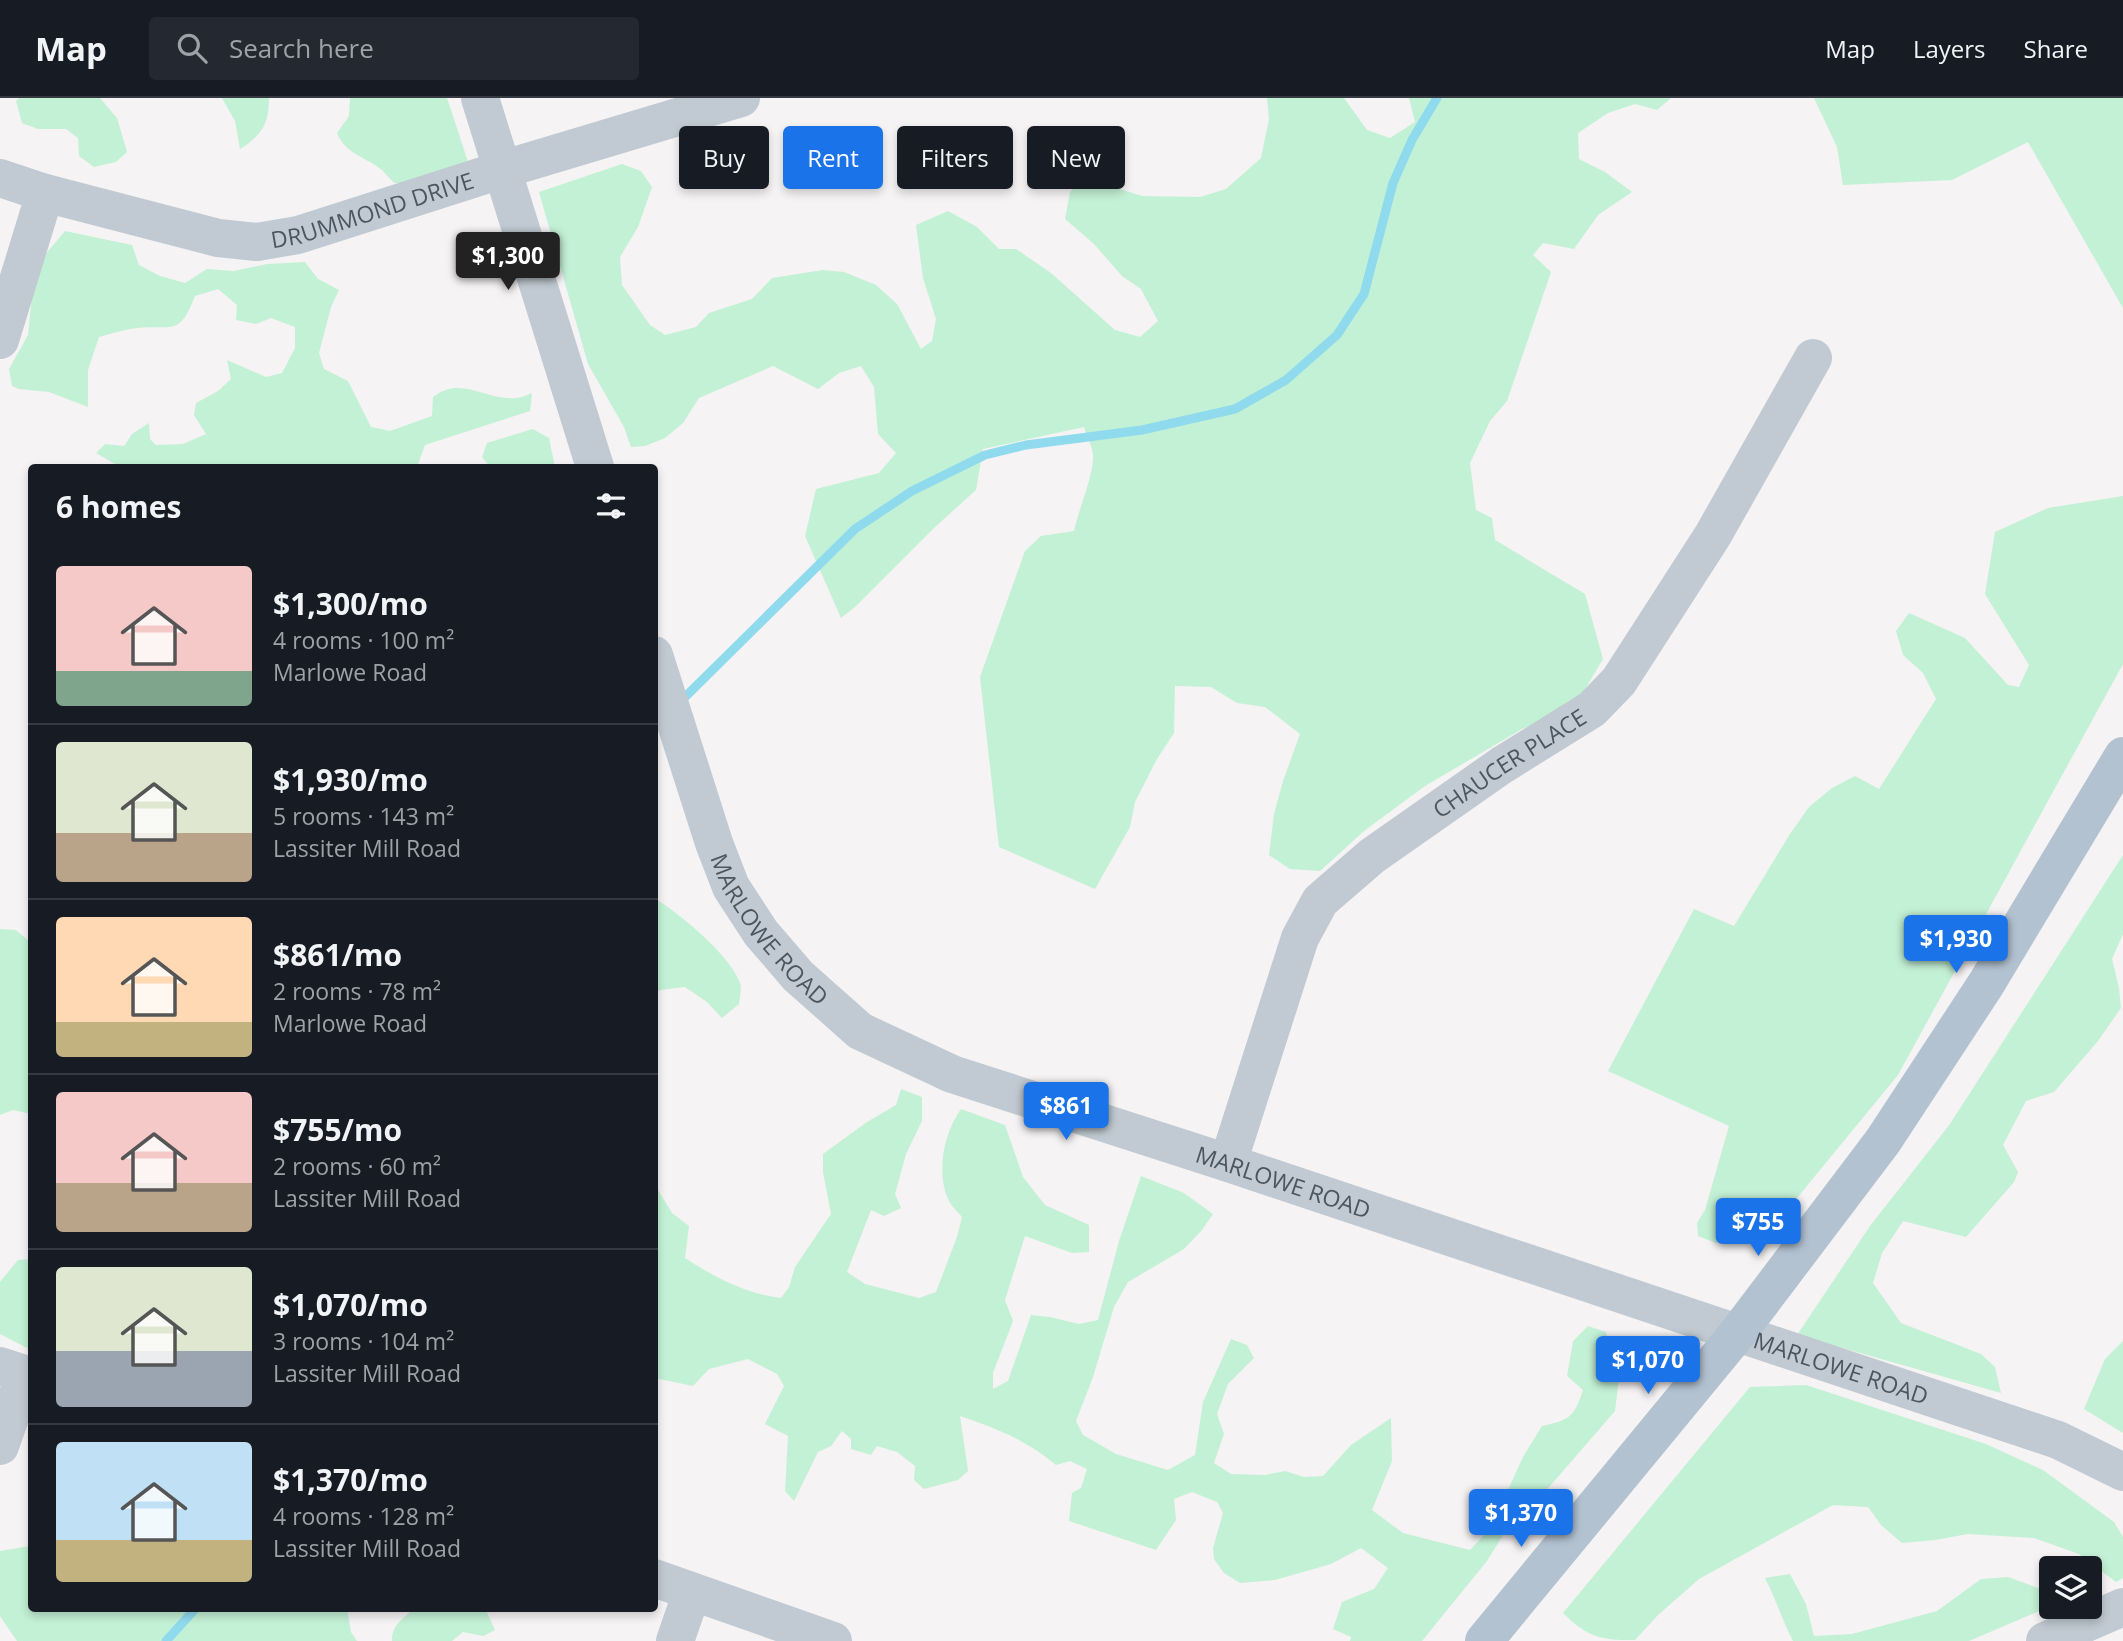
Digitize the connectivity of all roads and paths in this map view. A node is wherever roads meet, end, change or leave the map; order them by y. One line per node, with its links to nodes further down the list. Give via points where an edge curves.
1 (480, 98): 3 (street)
2 (741, 98): 3 (street, DRUMMOND DRIVE)
3 (501, 170): 5 (street, DRUMMOND DRIVE, via 298,235 257,242 218,238); 8 (street)
4 (0, 178): 5 (street, DRUMMOND DRIVE)
5 (45, 193): 6 (street)
6 (0, 340)
7 (1813, 358): 11 (street, CHAUCER PLACE, via 1713,535 1619,681 1592,709 1382,848 1320,901 1300,938)
8 (594, 464)
9 (658, 668): 11 (street, MARLOWE ROAD, via 732,887 761,933 797,976 860,1031 952,1074)
10 (2123, 756): 12 (main road, via 1986,984 1882,1141)
11 (1228, 1163): 12 (street, MARLOWE ROAD)
12 (1737, 1334): 15 (street, MARLOWE ROAD, via 2058,1440); 21 (main road)
13 (13, 1370): 14 (street)
14 (0, 1446)
15 (2123, 1472)
16 (658, 1579): 17 (street)
17 (692, 1592): 19 (street); 20 (street)
18 (2123, 1607): 22 (street)
19 (675, 1641)
20 (834, 1641)
21 (1484, 1641)
22 (2045, 1641)

